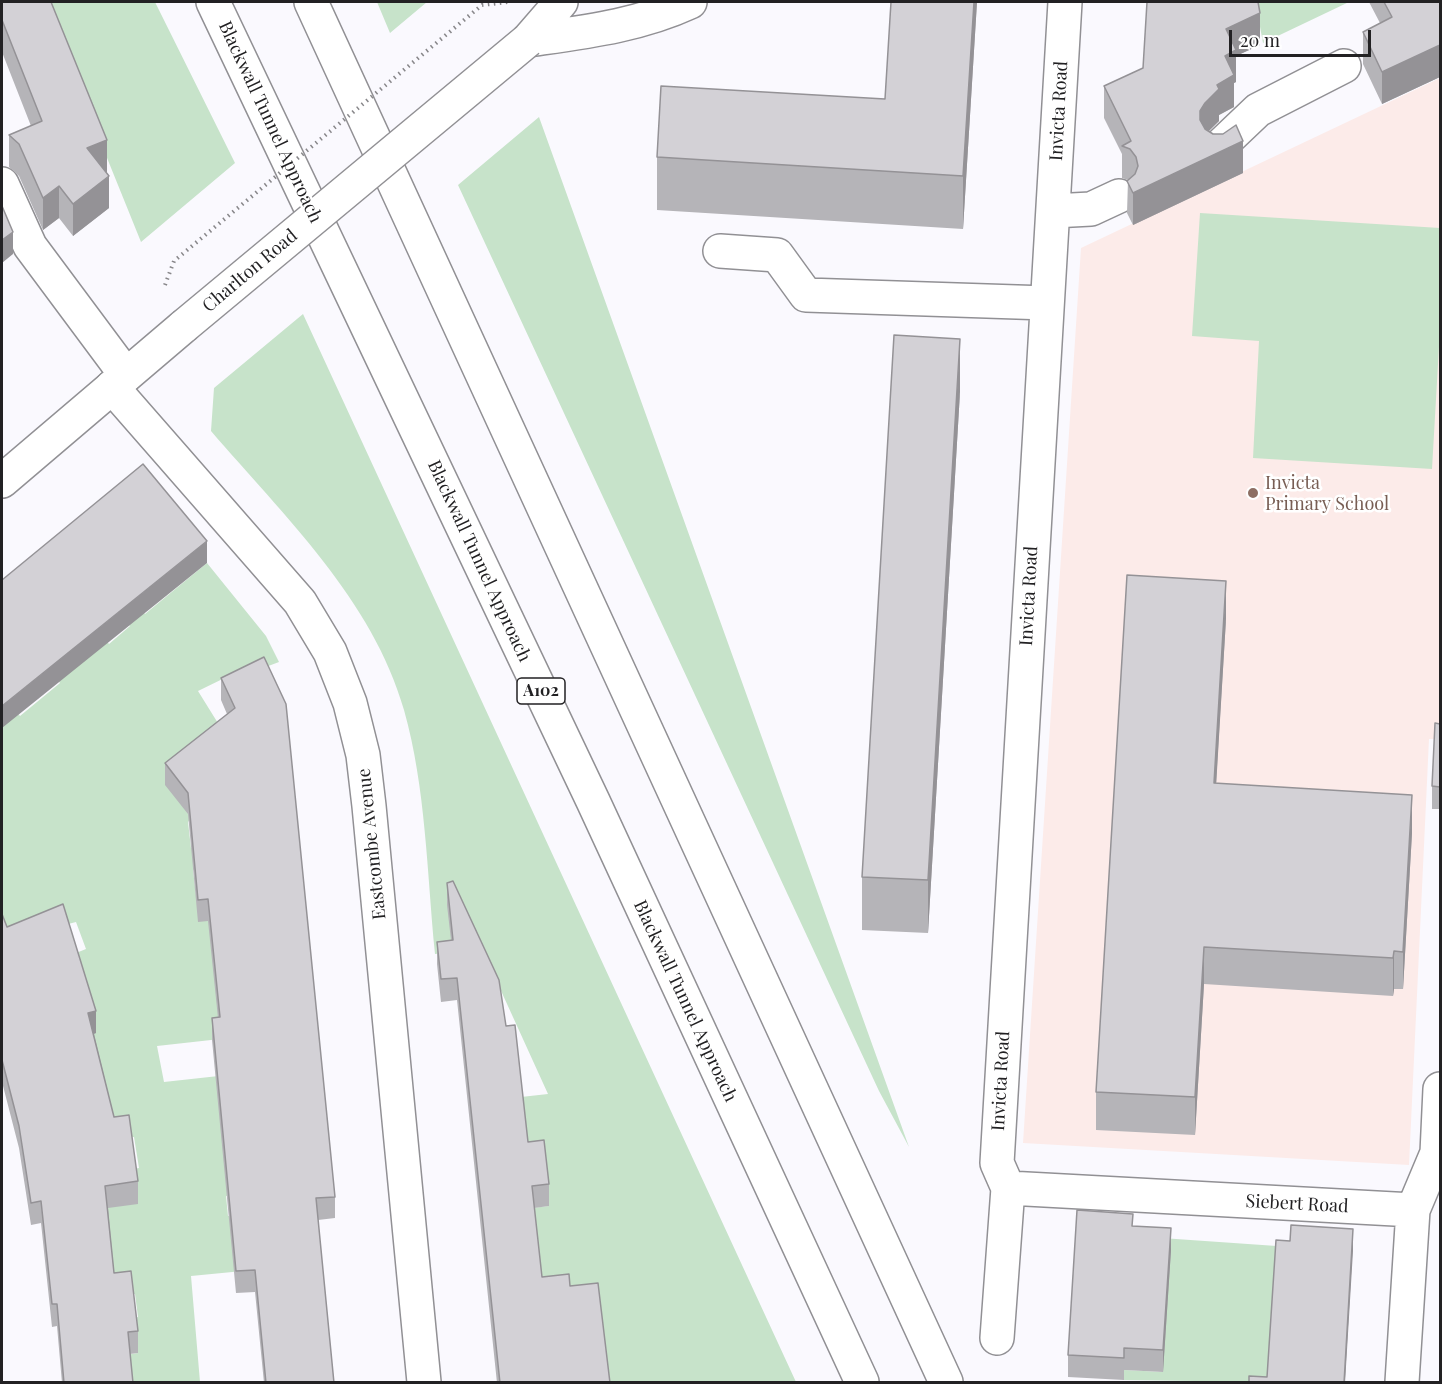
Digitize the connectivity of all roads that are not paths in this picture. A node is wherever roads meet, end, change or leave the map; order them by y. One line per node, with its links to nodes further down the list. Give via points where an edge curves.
1 (213, 2): 21 (main road, Blackwall Tunnel Approach / A102, via 593,801)
2 (311, 2): 22 (main road)
3 (561, 2): 6 (main road, Charlton Road)
4 (690, 2): 6 (main road, via 619,27)
5 (1065, 2): 11 (main road, Invicta Road)
6 (528, 40): 14 (main road, Charlton Road, bridge)
7 (1344, 66): 8 (main road, via 1258,110)
8 (1218, 148)
9 (2, 184): 14 (main road, Eastcombe Avenue, via 30,246)
10 (1119, 196): 11 (main road, via 1091,209)
11 (1053, 211): 13 (main road, Invicta Road)
12 (720, 251): 13 (main road, via 777,255 806,295)
13 (1047, 303): 17 (main road, Invicta Road, via 997,1163)
14 (119, 381): 15 (main road, Charlton Road); 20 (main road, Eastcombe Avenue, via 300,602 330,652 350,703 363,755 369,806)
15 (2, 482)
16 (1440, 1089): 18 (main road, via 1437,1153)
17 (1008, 1188): 18 (main road, Siebert Road); 19 (main road)
18 (1413, 1210): 23 (main road)
19 (997, 1338)
20 (424, 1383)
21 (862, 1383)
22 (946, 1383)
23 (1402, 1383)

